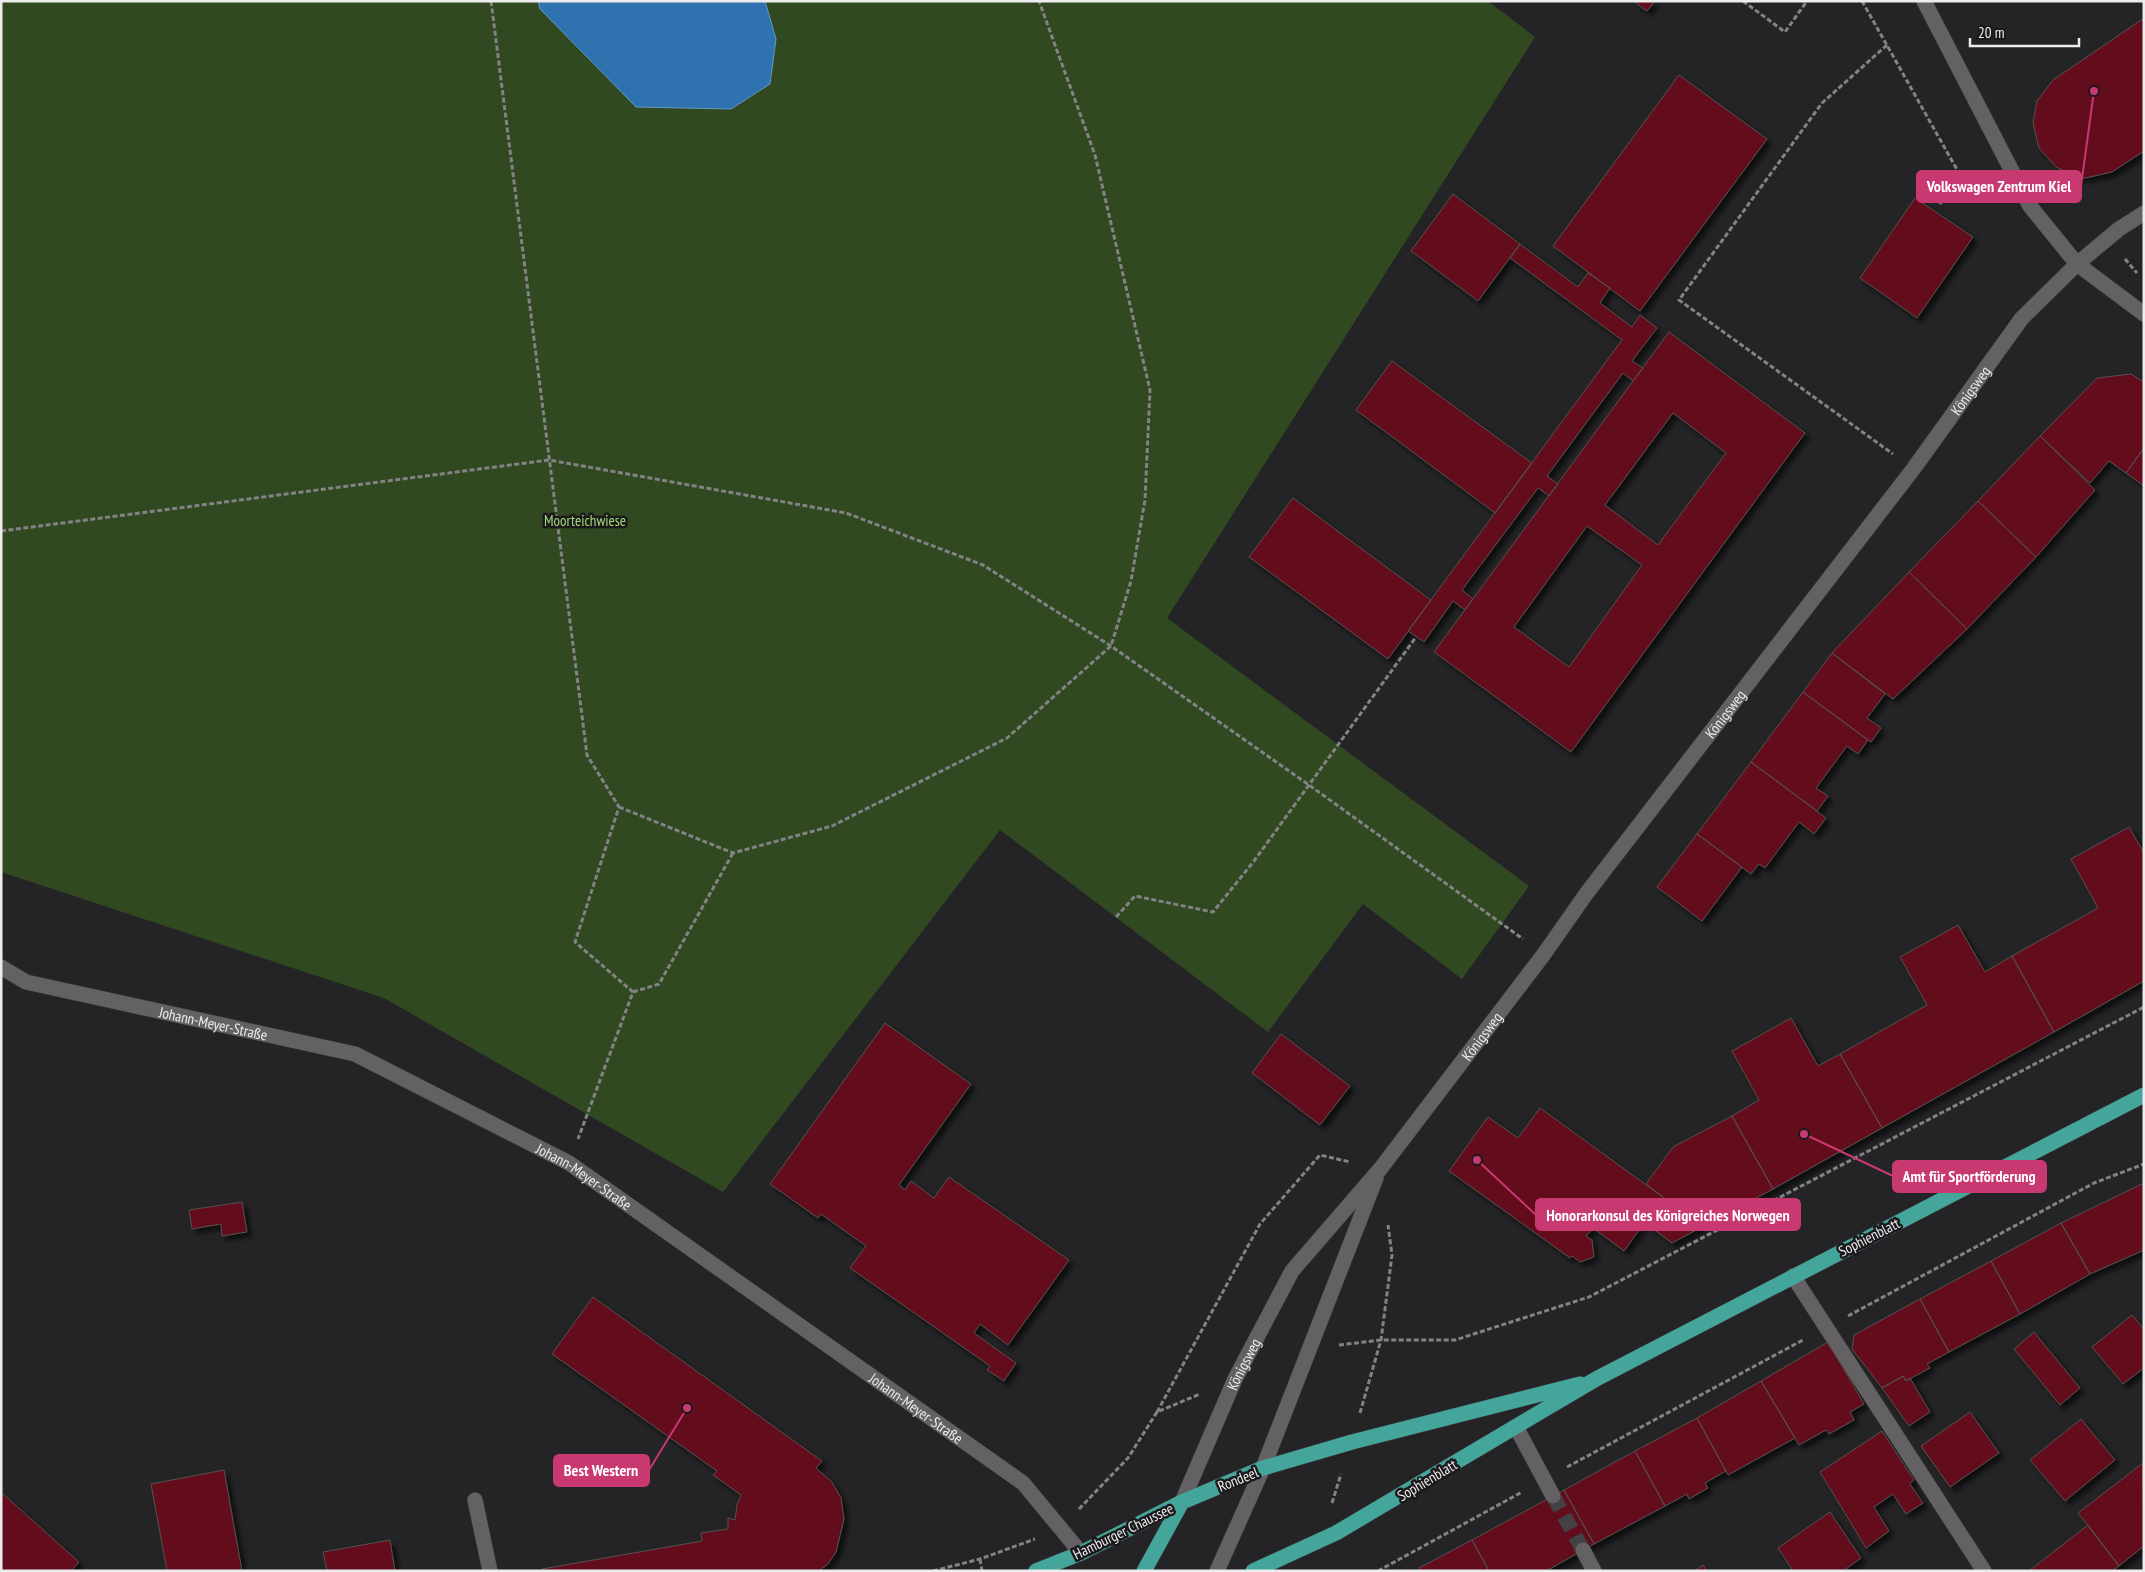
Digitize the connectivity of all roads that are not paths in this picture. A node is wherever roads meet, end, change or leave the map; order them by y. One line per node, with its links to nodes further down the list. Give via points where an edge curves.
1 (1924, 1): 3 (street, via 2030,206)
2 (2144, 213): 3 (street, Königsweg)
3 (2077, 264): 4 (street); 7 (street, Königsweg, via 2022,318 1914,468 1592,886)
4 (2144, 314)
5 (1, 967): 16 (street, Johann-Meyer-Straße, via 26,982 355,1054 569,1163 1023,1483)
6 (2144, 1095): 8 (main road, Sophienblatt)
7 (1381, 1168): 11 (street, Königsweg); 14 (street, Königsweg, via 1292,1271 1236,1379)
8 (1793, 1276): 9 (main road, Sophienblatt); 23 (street)
9 (1596, 1379): 10 (main road, Sophienblatt); 11 (main road, Sophienblatt)
10 (1516, 1427): 12 (street); 22 (main road, Sophienblatt, via 1336,1533)
11 (1264, 1468): 14 (main road, Rondeel); 21 (street, Rondeel)
12 (1553, 1496)
13 (475, 1500): 18 (street)
14 (1182, 1502): 16 (main road, Hamburger Chaussee); 20 (main road)
15 (1583, 1550): 17 (street)
16 (1081, 1553): 19 (main road, Hamburger Chaussee)
17 (1597, 1569)
18 (490, 1571)
19 (1036, 1571)
20 (1144, 1571)
21 (1217, 1571)
22 (1253, 1571)
23 (1984, 1571)

